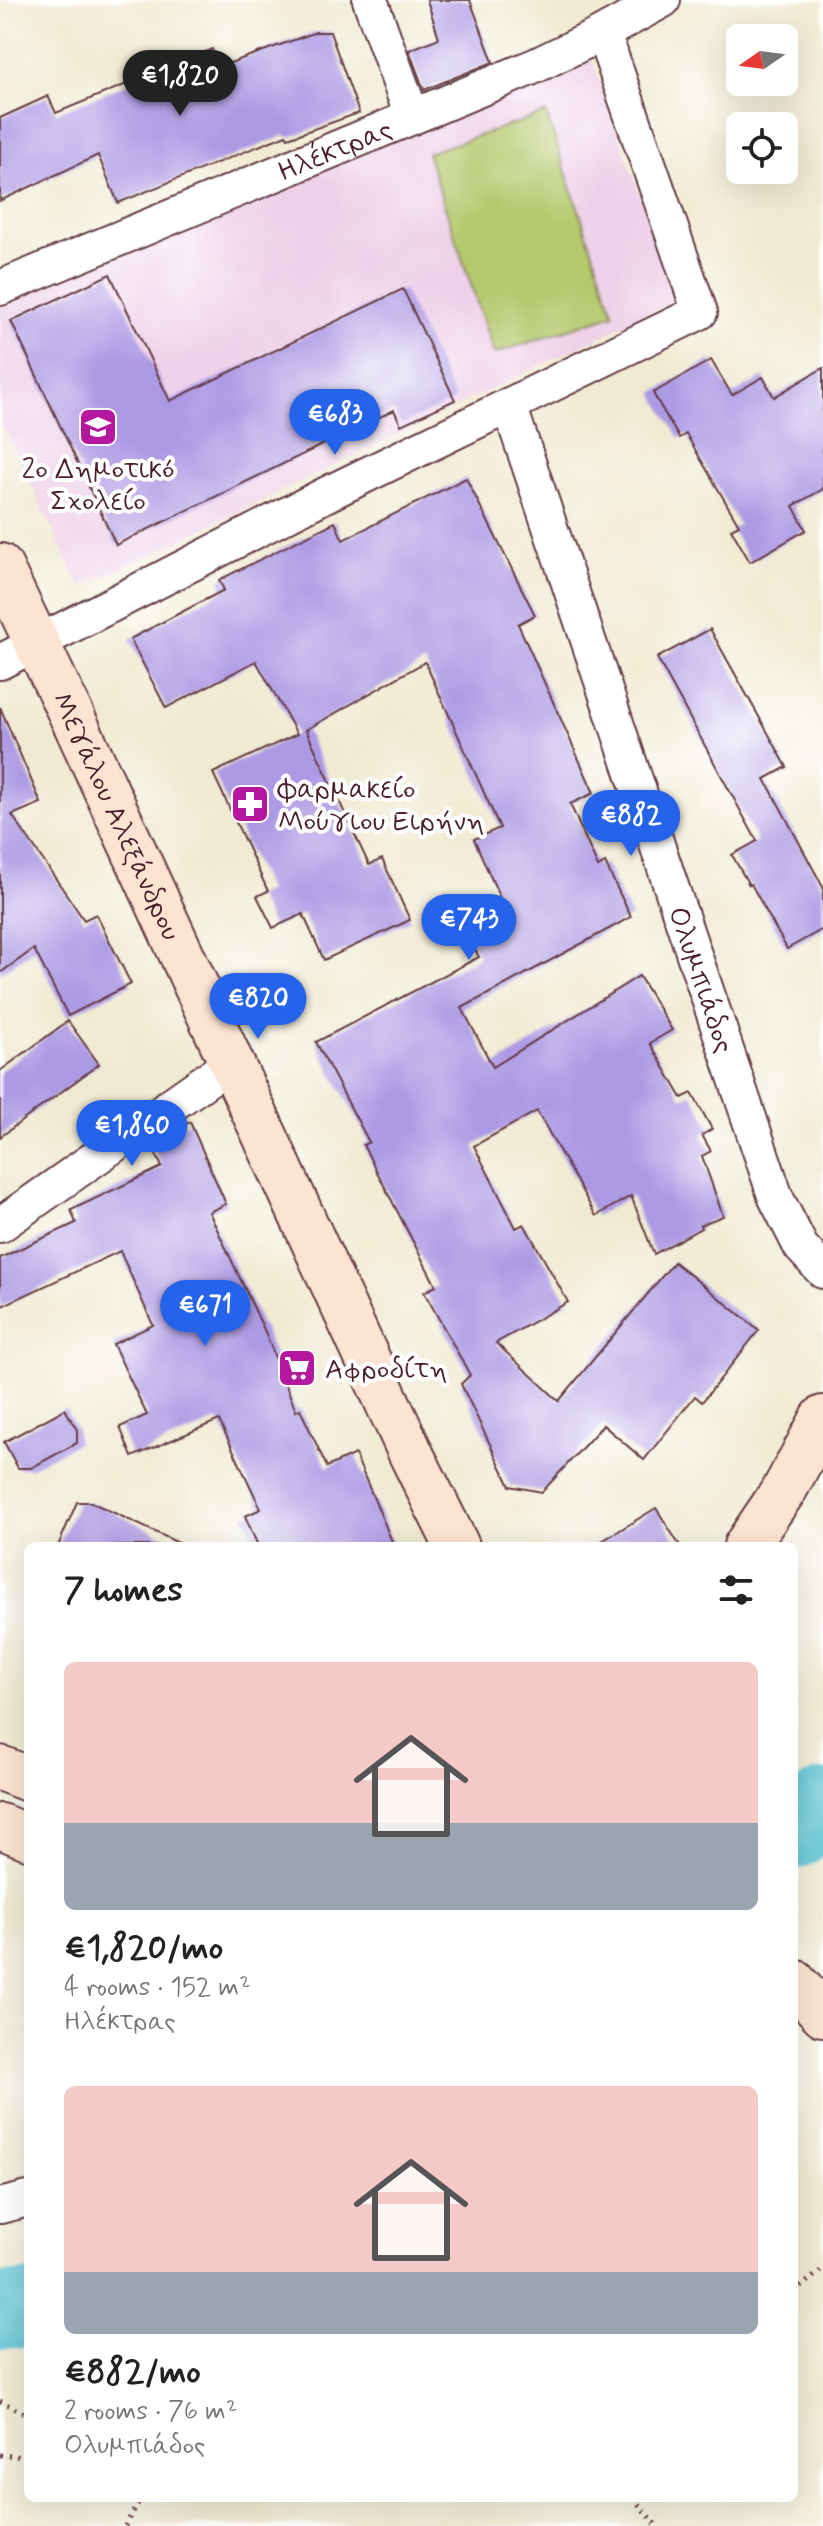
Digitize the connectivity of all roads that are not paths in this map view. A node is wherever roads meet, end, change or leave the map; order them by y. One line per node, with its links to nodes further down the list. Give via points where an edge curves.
1 (370, 0): 4 (street)
2 (663, 0): 3 (street, Ηλέκτρας)
3 (603, 33): 4 (street, Ηλέκτρας); 6 (street, via 700,312)
4 (412, 116): 5 (street, Ηλέκτρας)
5 (0, 288)
6 (509, 405): 8 (street); 11 (street, Ολυμπιάδος, via 776,1198 801,1247)
7 (0, 566): 8 (street, Μεγάλου Αλεξάνδρου)
8 (18, 653): 9 (street, Μεγάλου Αλεξάνδρου)
9 (231, 1063): 10 (street); 13 (street, Μεγάλου Αλεξάνδρου)
10 (0, 1225)
11 (823, 1271)
12 (823, 1418): 14 (street)
13 (455, 1542)
14 (749, 1542)
15 (0, 1768): 16 (street)
16 (24, 1777)
17 (0, 1826): 18 (street)
18 (24, 1835)
19 (24, 2200): 20 (street)
20 (0, 2206)

